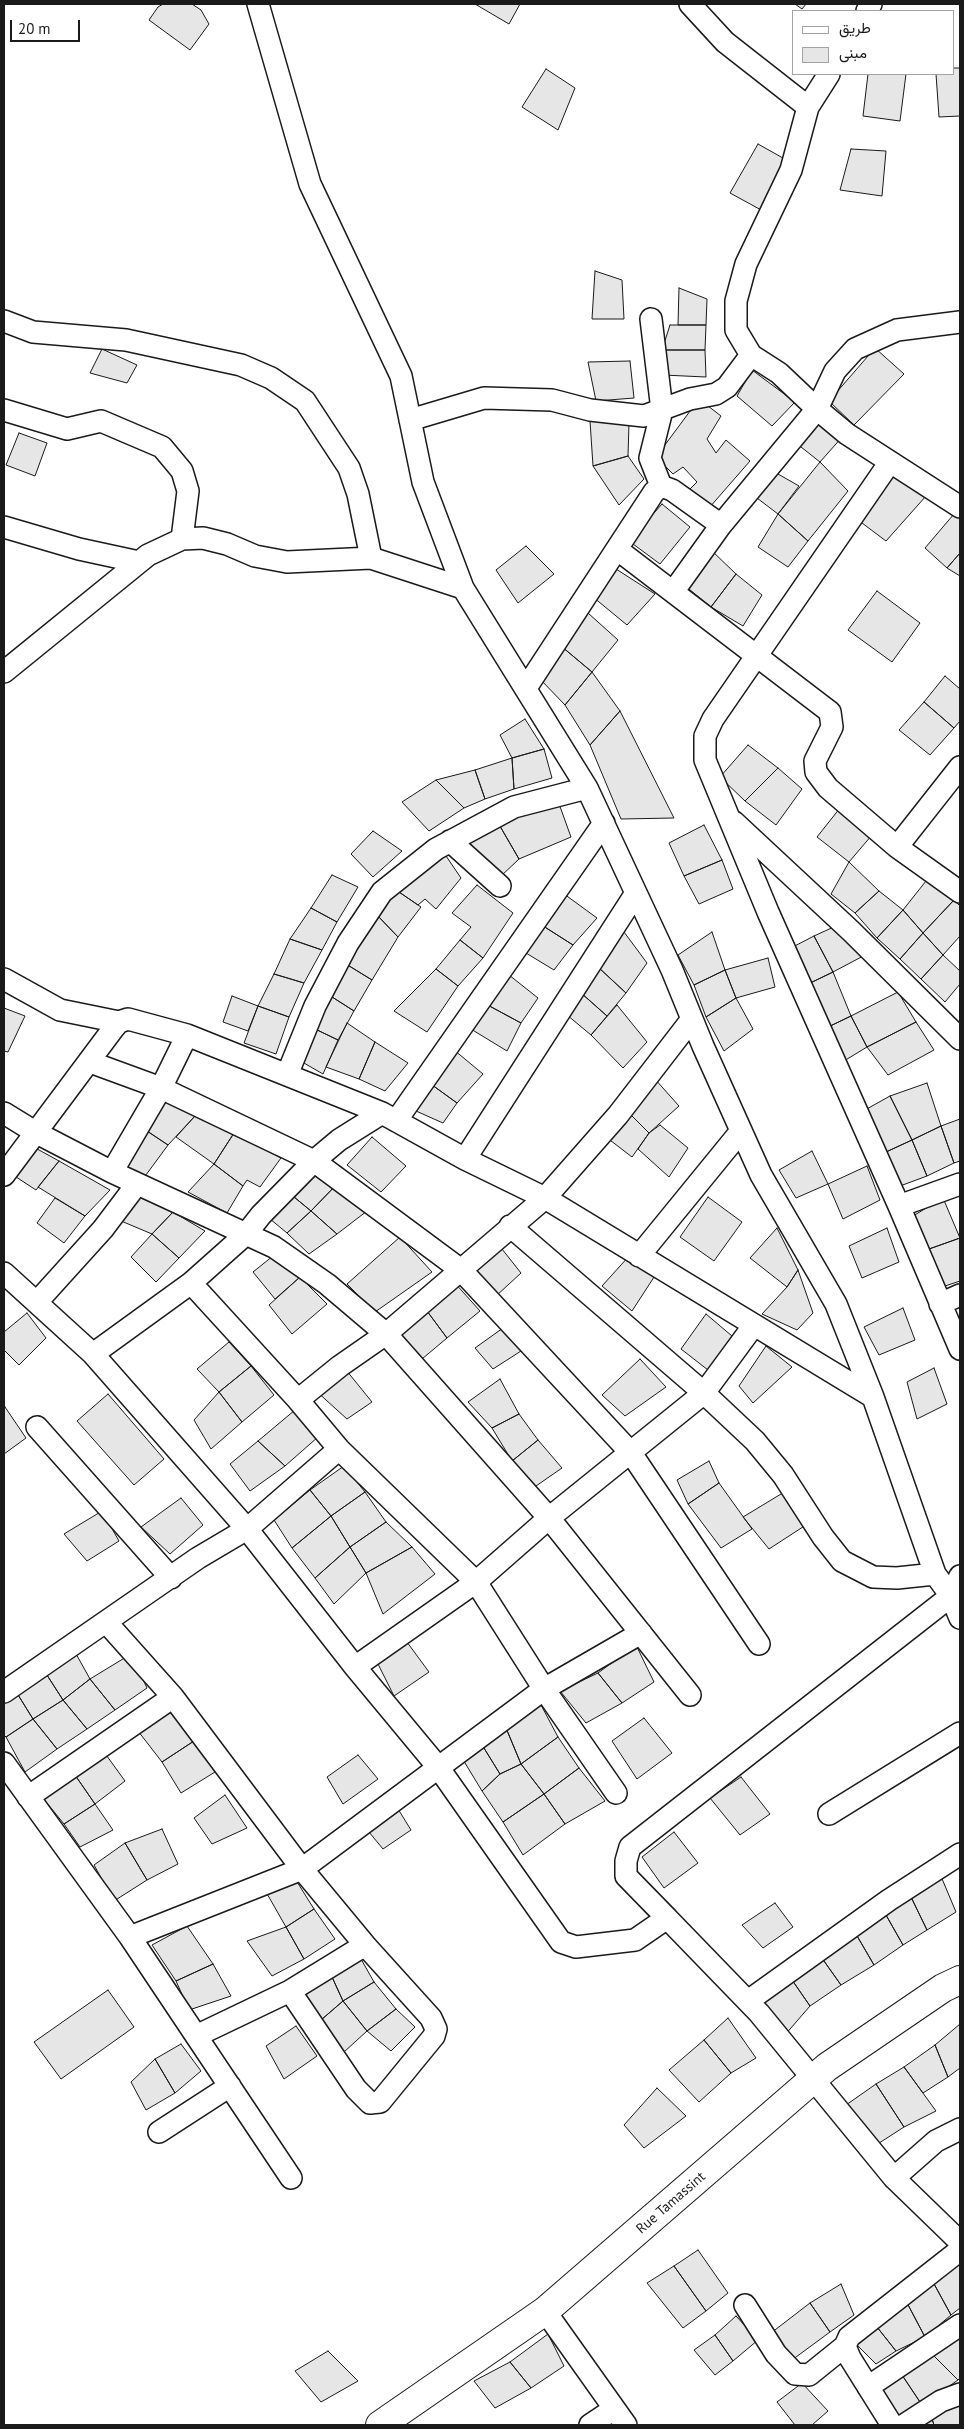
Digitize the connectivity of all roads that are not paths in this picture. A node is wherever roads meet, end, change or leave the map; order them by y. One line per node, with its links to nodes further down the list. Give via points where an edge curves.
1 (258, 4): 12 (street, via 310,184 401,376)
2 (690, 4): 4 (street, via 725,42)
3 (828, 75): 4 (street)
4 (808, 107): 8 (street, via 791,170 746,264 736,301 736,330)
5 (651, 319): 11 (street)
6 (4, 321): 20 (street, via 33,332 126,340 241,365 271,378 305,401 350,468)
7 (957, 325): 9 (street, via 898,330 855,349 835,371)
8 (751, 354): 9 (street, via 779,373); 11 (street, via 727,387 716,394 690,399)
9 (817, 408): 13 (street, via 847,434); 16 (street)
10 (4, 410): 18 (street, via 67,429 101,421 162,447 182,471 188,491)
11 (662, 410): 12 (street, via 633,416 552,400 484,398); 14 (street, via 650,458)
12 (410, 420): 22 (street, via 423,482)
13 (890, 462): 15 (street); 24 (street)
14 (661, 486): 16 (street, via 672,490); 19 (street)
15 (960, 507)
16 (721, 525): 23 (street)
17 (4, 527): 21 (street)
18 (182, 539): 20 (street, via 203,538 255,556 287,562); 21 (street)
19 (618, 550): 23 (street); 26 (street)
20 (370, 558): 22 (street)
21 (139, 562): 25 (street)
22 (463, 588): 26 (street)
23 (673, 592): 24 (street)
24 (758, 656): 29 (street, via 713,719 705,736 705,760); 32 (street, via 830,712 832,727 815,761 816,772 828,788)
25 (4, 672)
26 (526, 688): 28 (street)
27 (960, 767): 32 (street)
28 (587, 788): 30 (street); 31 (street, via 514,807)
29 (728, 817): 40 (street, via 851,931); 55 (street)
30 (604, 823): 35 (street); 45 (street)
31 (450, 841): 33 (street); 42 (street, via 382,892 348,943 315,1006)
32 (897, 847): 34 (street)
33 (500, 886)
34 (960, 892)
35 (636, 893): 37 (street); 48 (street)
36 (4, 979): 38 (street, via 60,1010)
37 (692, 1019): 46 (street); 54 (street, via 618,1115)
38 (119, 1022): 39 (street, via 128,1019); 41 (street)
39 (187, 1036): 42 (street); 43 (street)
40 (960, 1039)
41 (90, 1062): 43 (street); 47 (street)
42 (287, 1075): 45 (street)
43 (161, 1088): 49 (street); 50 (street)
44 (4, 1113): 47 (street)
45 (389, 1117): 48 (street); 49 (street, via 339,1140)
46 (741, 1131): 58 (street); 70 (street, via 761,1175 836,1304)
47 (35, 1132): 50 (street); 51 (street)
48 (465, 1159): 54 (street)
49 (314, 1161): 57 (street); 59 (street)
50 (112, 1172): 52 (street)
51 (4, 1175)
52 (136, 1184): 57 (street); 63 (street, via 103,1229)
53 (960, 1184): 55 (street)
54 (545, 1198): 56 (street); 58 (street)
55 (899, 1206): 64 (street)
56 (510, 1226): 59 (street); 69 (street)
57 (246, 1234): 61 (street); 66 (street, via 297,1261)
58 (639, 1256): 65 (street)
59 (461, 1270): 66 (street); 74 (street)
60 (4, 1273): 63 (street)
61 (191, 1283): 68 (street); 71 (street)
62 (960, 1295): 64 (street)
63 (37, 1302): 68 (street)
64 (940, 1304): 67 (street)
65 (754, 1325): 69 (street); 70 (street)
66 (386, 1334): 71 (street); 75 (street)
67 (960, 1349)
68 (94, 1354): 76 (street)
69 (704, 1394): 74 (street); 77 (street, via 755,1442 783,1474 842,1561 873,1577)
70 (873, 1397): 77 (street)
71 (298, 1400): 73 (street)
72 (37, 1427): 79 (street)
73 (339, 1449): 76 (street); 80 (street)
74 (631, 1453): 75 (street); 85 (street)
75 (549, 1518): 80 (street); 84 (street)
76 (247, 1529): 79 (street); 86 (street)
77 (935, 1574): 81 (street)
78 (960, 1576): 81 (street)
79 (170, 1578): 83 (street)
80 (476, 1582): 86 (street); 87 (street)
81 (951, 1596): 82 (street); 99 (street, via 630,1847 626,1876)
82 (960, 1618)
83 (107, 1623): 88 (street); 90 (street)
84 (641, 1633): 87 (street); 89 (street)
85 (758, 1644)
86 (355, 1667): 93 (street)
87 (544, 1689): 93 (street); 94 (street)
88 (4, 1692)
89 (690, 1695)
90 (174, 1697): 95 (street); 98 (street)
91 (960, 1733): 96 (street)
92 (4, 1763): 95 (street)
93 (438, 1767): 98 (street); 99 (street, via 561,1942 576,1947 635,1940)
94 (616, 1793)
95 (28, 1797): 100 (street)
96 (829, 1814)
97 (960, 1854): 104 (street, via 889,1900)
98 (302, 1869): 100 (street); 101 (street)
99 (667, 1918): 104 (street)
100 (130, 1937): 105 (street)
101 (364, 1945): 103 (street); 103 (street, via 431,2018 436,2029 434,2036 380,2102 370,2103 356,2090)
102 (960, 1980): 106 (main road, Rue Tamassint, via 943,1988)
103 (290, 1991): 105 (street)
104 (748, 2001): 106 (street)
105 (196, 2036): 107 (street)
106 (812, 2080): 111 (street); 115 (main road, Rue Tamassint)
107 (230, 2086): 109 (street); 110 (street)
108 (960, 2129): 111 (street, via 936,2141)
109 (159, 2132)
110 (291, 2178)
111 (894, 2178): 112 (street)
112 (960, 2242)
113 (960, 2250): 117 (street, via 849,2337)
114 (744, 2304): 117 (street, via 776,2354 795,2374 808,2375)
115 (546, 2311): 120 (street); 121 (main road, Rue Tamassint)
116 (960, 2325): 118 (street)
117 (845, 2346): 118 (street)
118 (868, 2387): 123 (street)
119 (960, 2394): 124 (street)
120 (620, 2417): 122 (street)
121 (380, 2425)
122 (590, 2425)
123 (892, 2425)
124 (904, 2425)

